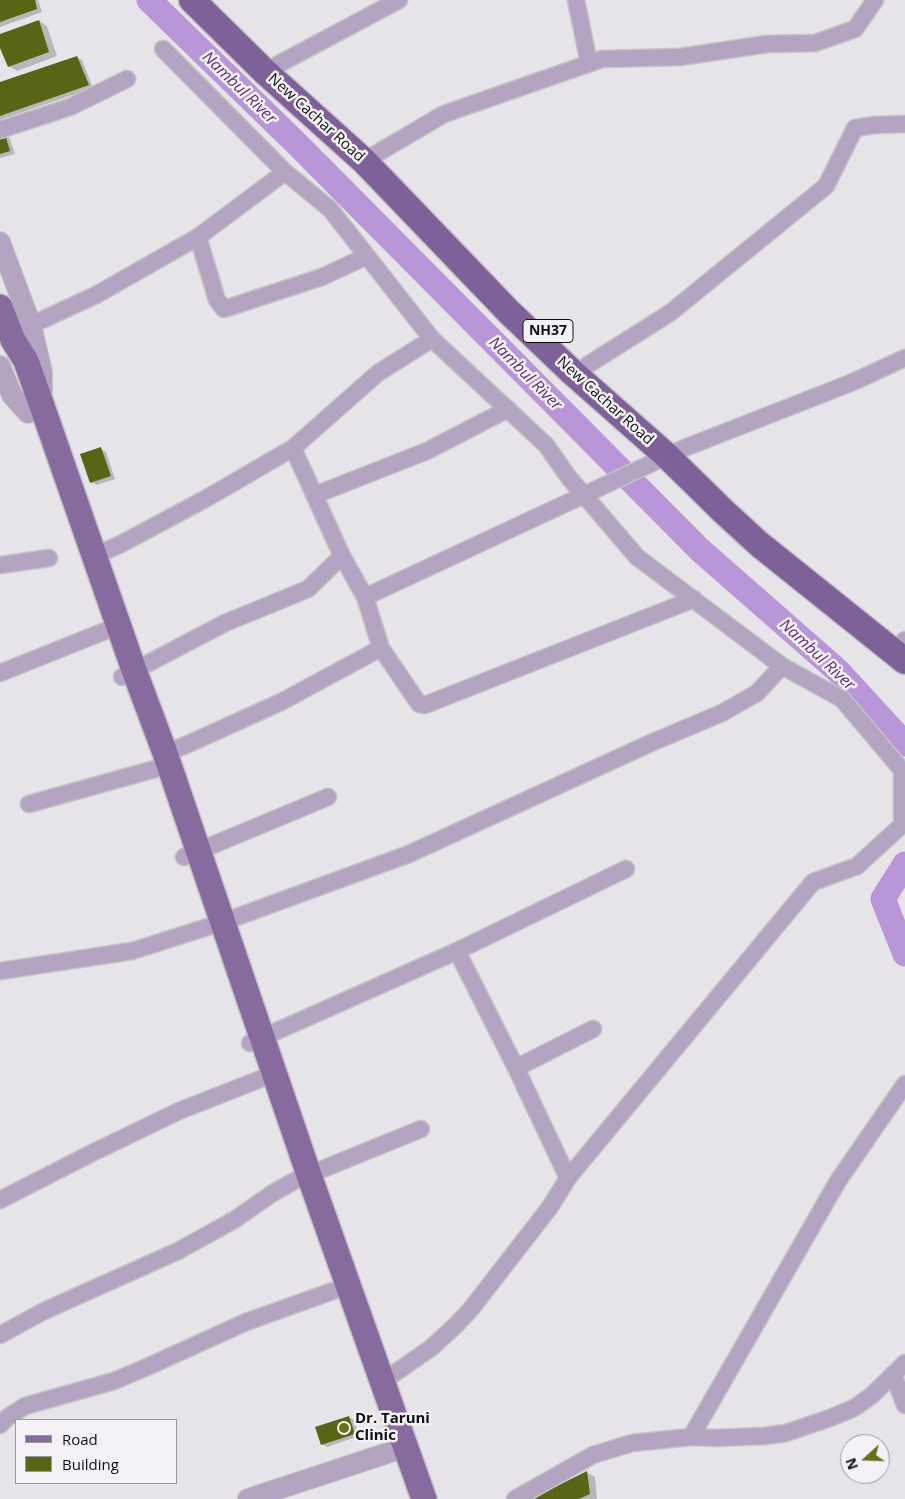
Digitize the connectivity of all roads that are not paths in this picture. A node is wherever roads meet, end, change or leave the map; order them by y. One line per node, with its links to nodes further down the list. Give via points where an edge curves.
1 (192, 0): 12 (highway, New Cachar Road / NH37, via 264,71)
2 (210, 0): 8 (highway, New Cachar Road / NH37)
3 (399, 0): 8 (street)
4 (576, 0): 7 (street)
5 (876, 0): 7 (street, via 855,29 815,43 767,44 680,56 602,59)
6 (163, 49): 13 (street)
7 (589, 63): 12 (street, via 444,114)
8 (277, 65): 12 (highway, New Cachar Road / NH37)
9 (128, 79): 11 (street, via 70,107)
10 (905, 124): 22 (street, via 855,128 826,186 670,313)
11 (0, 130)
12 (369, 158): 22 (highway, New Cachar Road / NH37, via 421,199 521,305); 26 (highway, New Cachar Road / NH37, via 509,312 573,373)
13 (285, 172): 14 (street); 16 (street, via 330,209)
14 (198, 237): 16 (street, via 218,300 224,309 322,276); 18 (street, via 96,295)
15 (0, 242): 18 (street)
16 (367, 256): 19 (street)
17 (0, 307): 18 (main road)
18 (22, 332): 23 (street, via 42,372); 23 (main road, via 14,368 26,383)
19 (432, 339): 24 (street); 25 (street, via 378,373)
20 (905, 358): 26 (street)
21 (0, 366): 23 (street, via 12,394)
22 (586, 366): 26 (highway, New Cachar Road / NH37, via 636,408)
23 (35, 408): 29 (main road); 35 (main road, via 79,562)
24 (508, 410): 27 (street, via 427,451); 28 (street, via 546,445)
25 (293, 448): 27 (street); 29 (street, via 207,498)
26 (671, 454): 28 (street); 36 (highway, New Cachar Road / NH37, via 722,510 759,544)
27 (315, 495): 30 (street)
28 (584, 495): 33 (street); 34 (street, via 637,557)
29 (94, 556): 39 (main road)
30 (342, 556): 33 (street); 39 (street, via 308,589 225,623)
31 (49, 558): 32 (street)
32 (0, 565)
33 (365, 597): 37 (street)
34 (694, 600): 37 (street, via 425,704 419,704); 38 (street)
35 (105, 631): 39 (main road); 40 (street)
36 (905, 646)
37 (381, 648): 41 (street, via 281,702 186,745)
38 (782, 666): 46 (street, via 757,693 722,713 410,854); 56 (street, via 842,699 902,770 902,825 857,866 813,882)
39 (128, 673): 41 (main road)
40 (0, 674)
41 (160, 761): 43 (street); 44 (main road)
42 (328, 797): 44 (street)
43 (29, 804)
44 (192, 854): 46 (main road)
45 (626, 869): 47 (street)
46 (216, 924): 48 (street, via 132,951); 50 (main road)
47 (457, 951): 50 (street); 51 (street)
48 (0, 971)
49 (593, 1029): 51 (street)
50 (257, 1040): 52 (main road); 55 (main road)
51 (516, 1068): 56 (street)
52 (263, 1078): 55 (main road); 57 (street, via 179,1111)
53 (905, 1084): 65 (street, via 838,1181)
54 (421, 1128): 55 (street)
55 (303, 1177): 58 (main road); 59 (street, via 178,1251 44,1311); 62 (main road)
56 (568, 1178): 62 (street, via 544,1214 456,1325)
57 (0, 1200)
58 (333, 1291): 64 (street, via 246,1322 114,1381 25,1406); 66 (main road)
59 (0, 1335)
60 (905, 1363): 61 (street)
61 (893, 1374): 63 (street); 65 (street, via 854,1408 786,1432 736,1438)
62 (382, 1382): 66 (main road)
63 (905, 1405)
64 (0, 1425)
65 (691, 1437): 70 (street, via 610,1448 573,1465)
66 (398, 1450): 67 (street); 68 (main road); 69 (main road)
67 (248, 1499)
68 (407, 1499)
69 (424, 1499)
70 (515, 1499)

